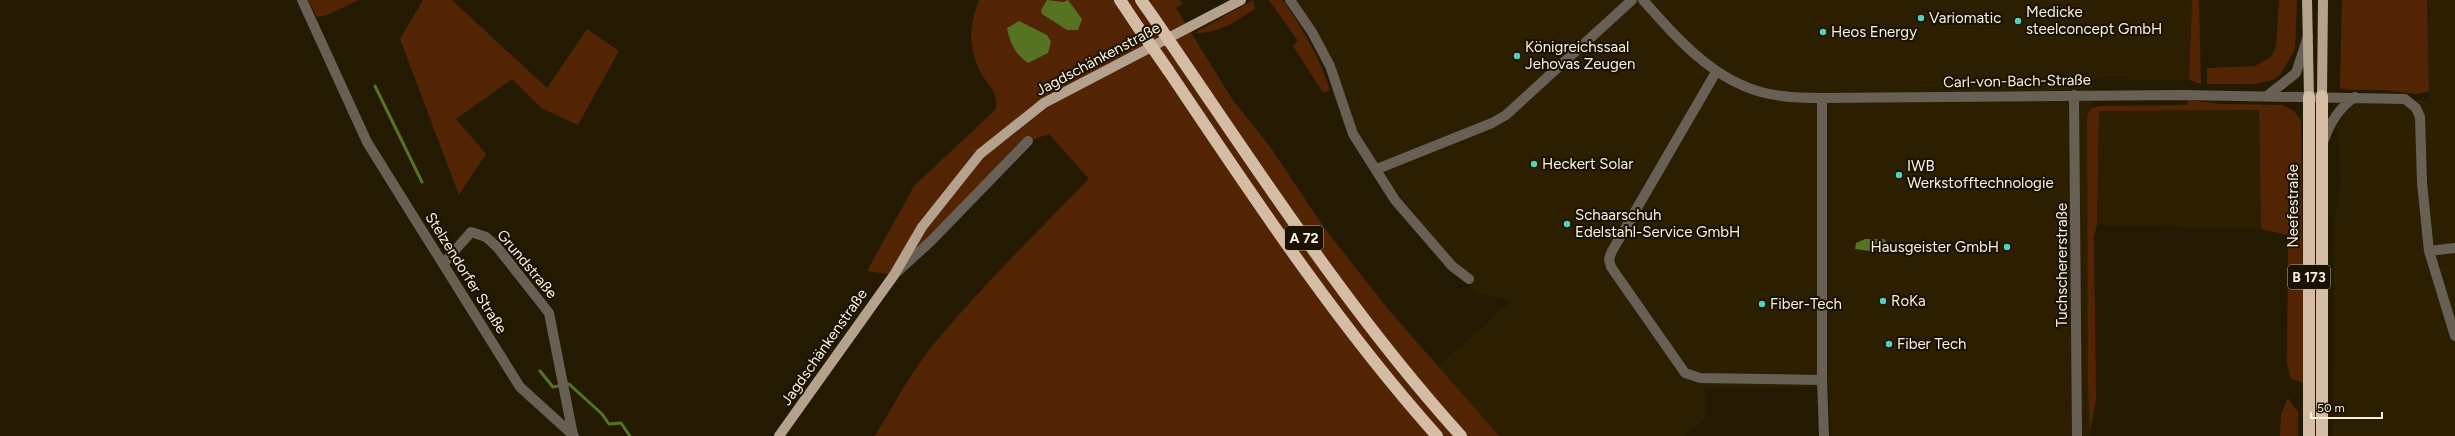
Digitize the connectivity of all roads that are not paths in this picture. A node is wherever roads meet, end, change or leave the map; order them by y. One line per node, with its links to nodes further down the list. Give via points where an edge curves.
1 (302, 0): 23 (street, Stelzendorfer Straße, via 367,142)
2 (1120, 0): 30 (highway, A 72, bridge, via 1248,189 1353,335)
3 (1141, 0): 31 (highway, A 72, bridge, via 1276,198 1369,327)
4 (1241, 0): 24 (main road, Jagdschänkenstraße, via 1044,103 980,154 922,227)
5 (1290, 0): 20 (street, via 1312,32 1330,66 1352,134)
6 (1632, 0): 20 (street, via 1506,115)
7 (1643, 0): 11 (street, Carl-von-Bach-Straße, via 1688,49)
8 (2307, 0): 10 (main road, Neefestraße / B 173)
9 (2323, 0): 15 (main road, Neefestraße / B 173)
10 (2308, 36): 13 (street, via 2296,73); 14 (main road, Neefestraße / B 173)
11 (1716, 72): 17 (street, Carl-von-Bach-Straße, via 1751,89 1781,96); 27 (street, via 1612,251 1611,267 1685,373 1700,378)
12 (2074, 95): 13 (street, Carl-von-Bach-Straße); 17 (street, Carl-von-Bach-Straße); 33 (street, Tuchschererstraße)
13 (2267, 96): 14 (street, Carl-von-Bach-Straße)
14 (2309, 96): 15 (street, Carl-von-Bach-Straße); 34 (highway, Neefestraße / B 173)
15 (2322, 96): 16 (street, Carl-von-Bach-Straße); 19 (highway, Neefestraße / B 173)
16 (2355, 97): 19 (street, via 2346,103 2332,120); 22 (street, Carl-von-Bach-Straße, via 2406,99 2416,108 2422,128 2422,183)
17 (1822, 98): 27 (street)
18 (1028, 141): 24 (street, Jagdschänkenstraße, via 931,241)
19 (2322, 147): 35 (highway, Neefestraße / B 173)
20 (1377, 169): 25 (street, via 1401,206 1452,266)
21 (2455, 248): 22 (street)
22 (2429, 250): 26 (street, Carl-von-Bach-Straße)
23 (444, 263): 28 (street, Stelzendorfer Straße, via 520,387); 28 (street, Grundstraße, via 471,232 486,237 497,247 549,313)
24 (894, 275): 29 (main road, Jagdschänkenstraße)
25 (1469, 279)
26 (2455, 336)
27 (1822, 380): 32 (street)
28 (574, 436)
29 (779, 436)
30 (1437, 436)
31 (1461, 436)
32 (1824, 436)
33 (2077, 436)
34 (2309, 436)
35 (2322, 436)

